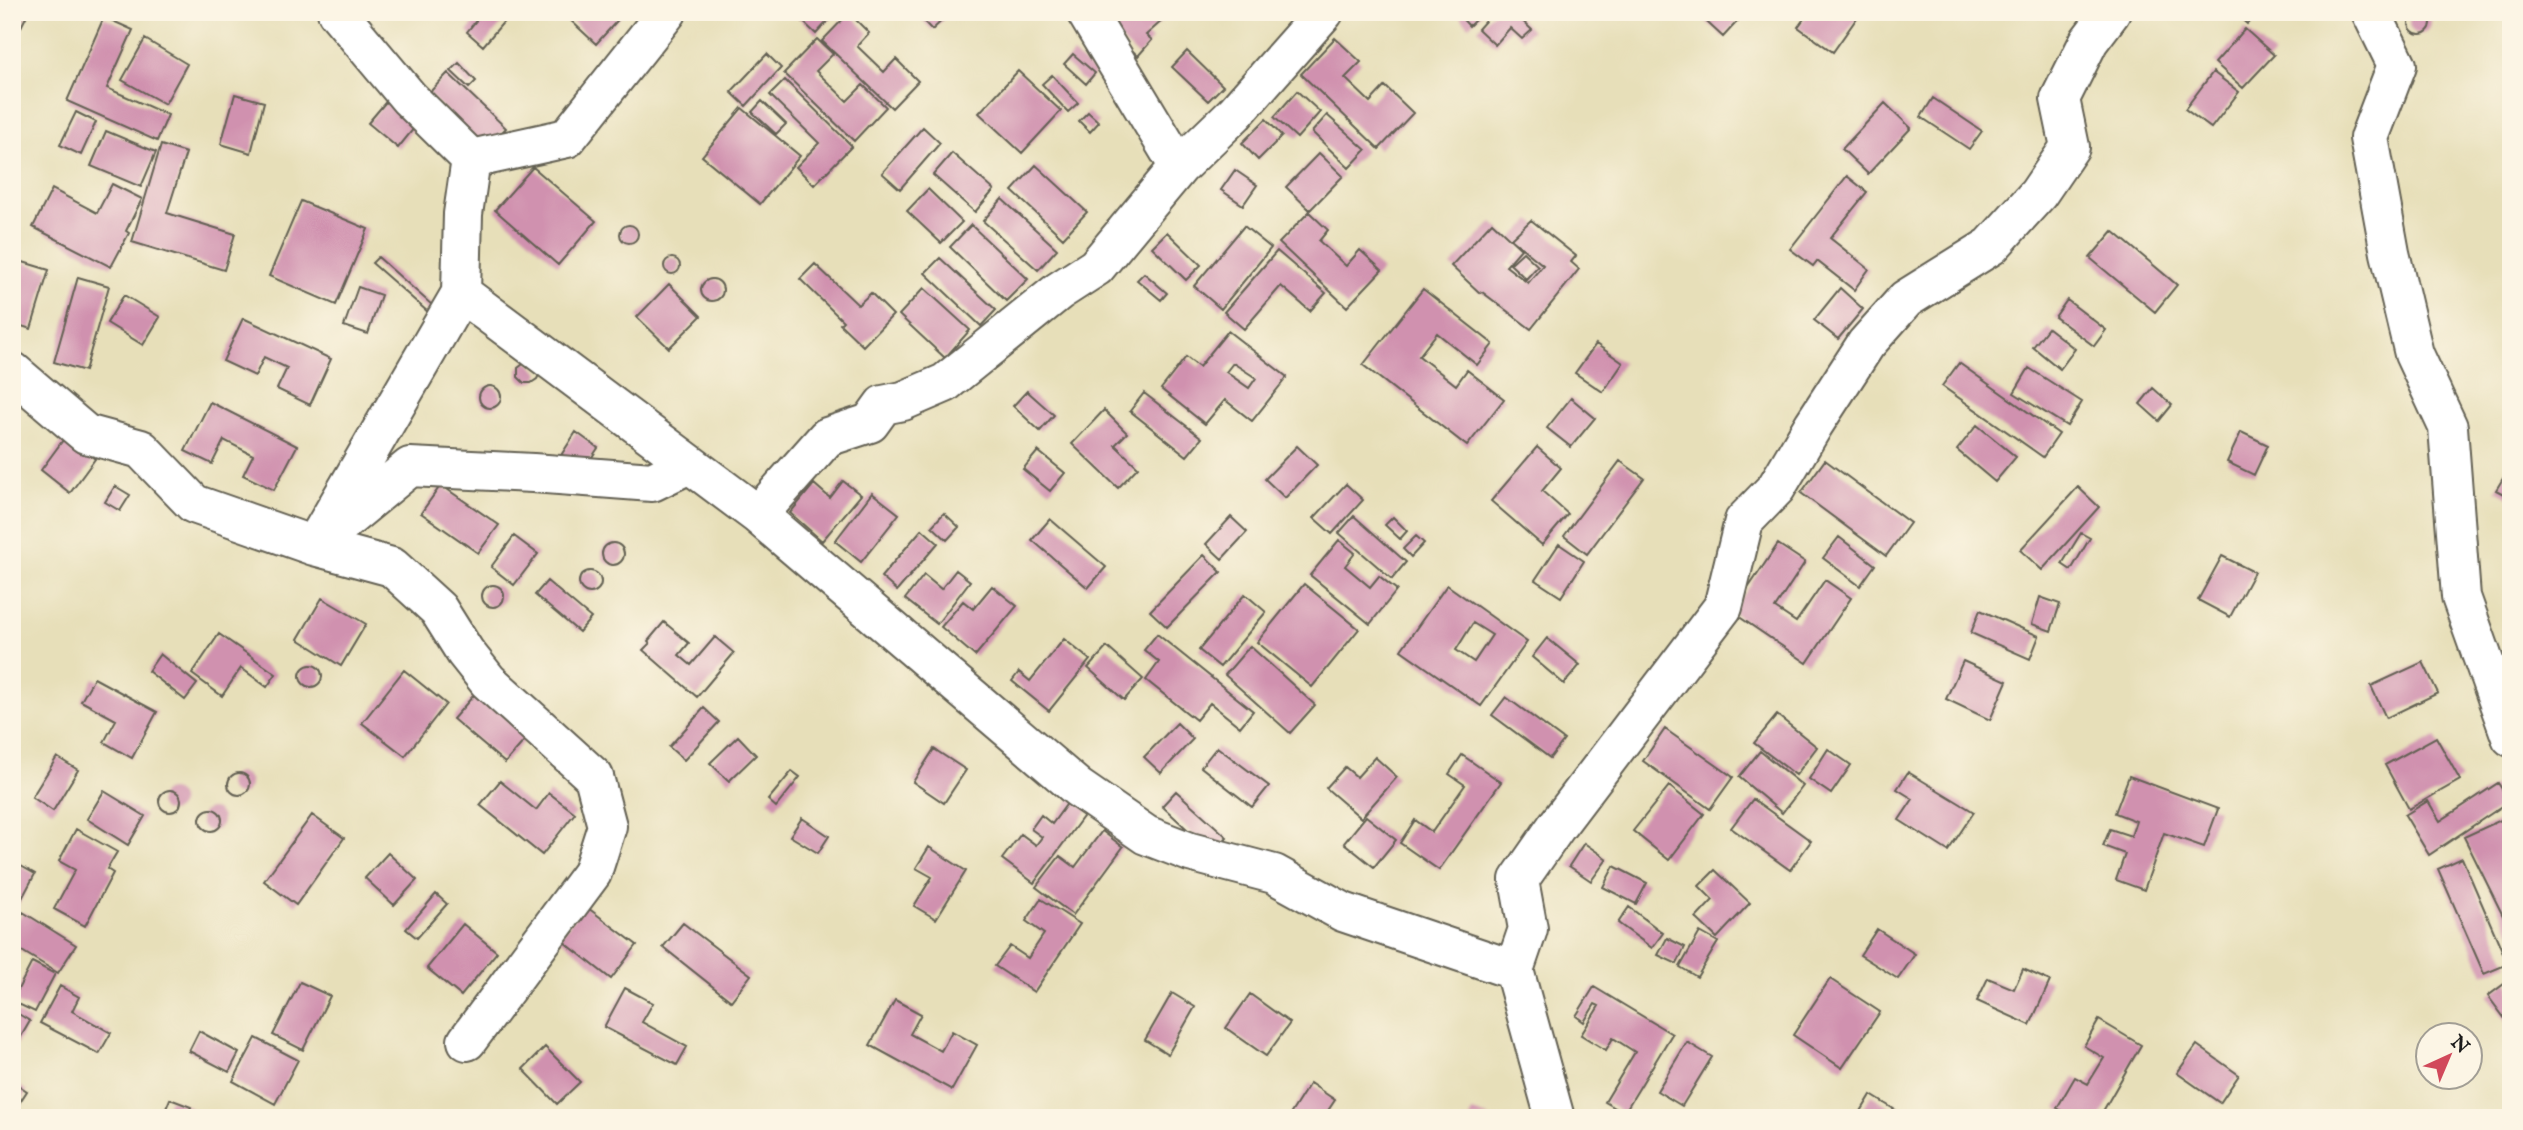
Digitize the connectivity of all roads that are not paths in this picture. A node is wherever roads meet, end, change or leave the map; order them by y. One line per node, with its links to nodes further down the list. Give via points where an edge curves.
1 (337, 12): 7 (street, via 409,98)
2 (667, 12): 7 (street, via 567,138)
3 (1086, 12): 8 (street)
4 (1324, 12): 8 (street, via 1235,113)
5 (2110, 12): 15 (street, via 2089,41 2060,99 2070,147 2038,194 1991,246 1906,299 1866,344 1776,488 1744,522 1723,607 1519,880 1528,929)
6 (2371, 12): 14 (street, via 2397,65 2368,138 2414,354 2448,427 2461,597)
7 (471, 159): 9 (street, via 463,214)
8 (1180, 167): 12 (street, via 1096,267 1059,291 945,383 883,405 870,422 827,438)
9 (461, 293): 11 (street); 13 (street)
10 (12, 371): 13 (street, via 86,434 141,449 194,504)
11 (689, 464): 12 (street); 13 (street, via 652,482 410,467)
12 (758, 515): 15 (street, via 1078,788 1146,835 1274,874 1343,912)
13 (314, 546): 16 (street, via 391,568 438,609 488,681 594,777 607,826 592,873)
14 (2511, 737)
15 (1514, 970): 17 (street)
16 (467, 1041)
17 (1556, 1118)

